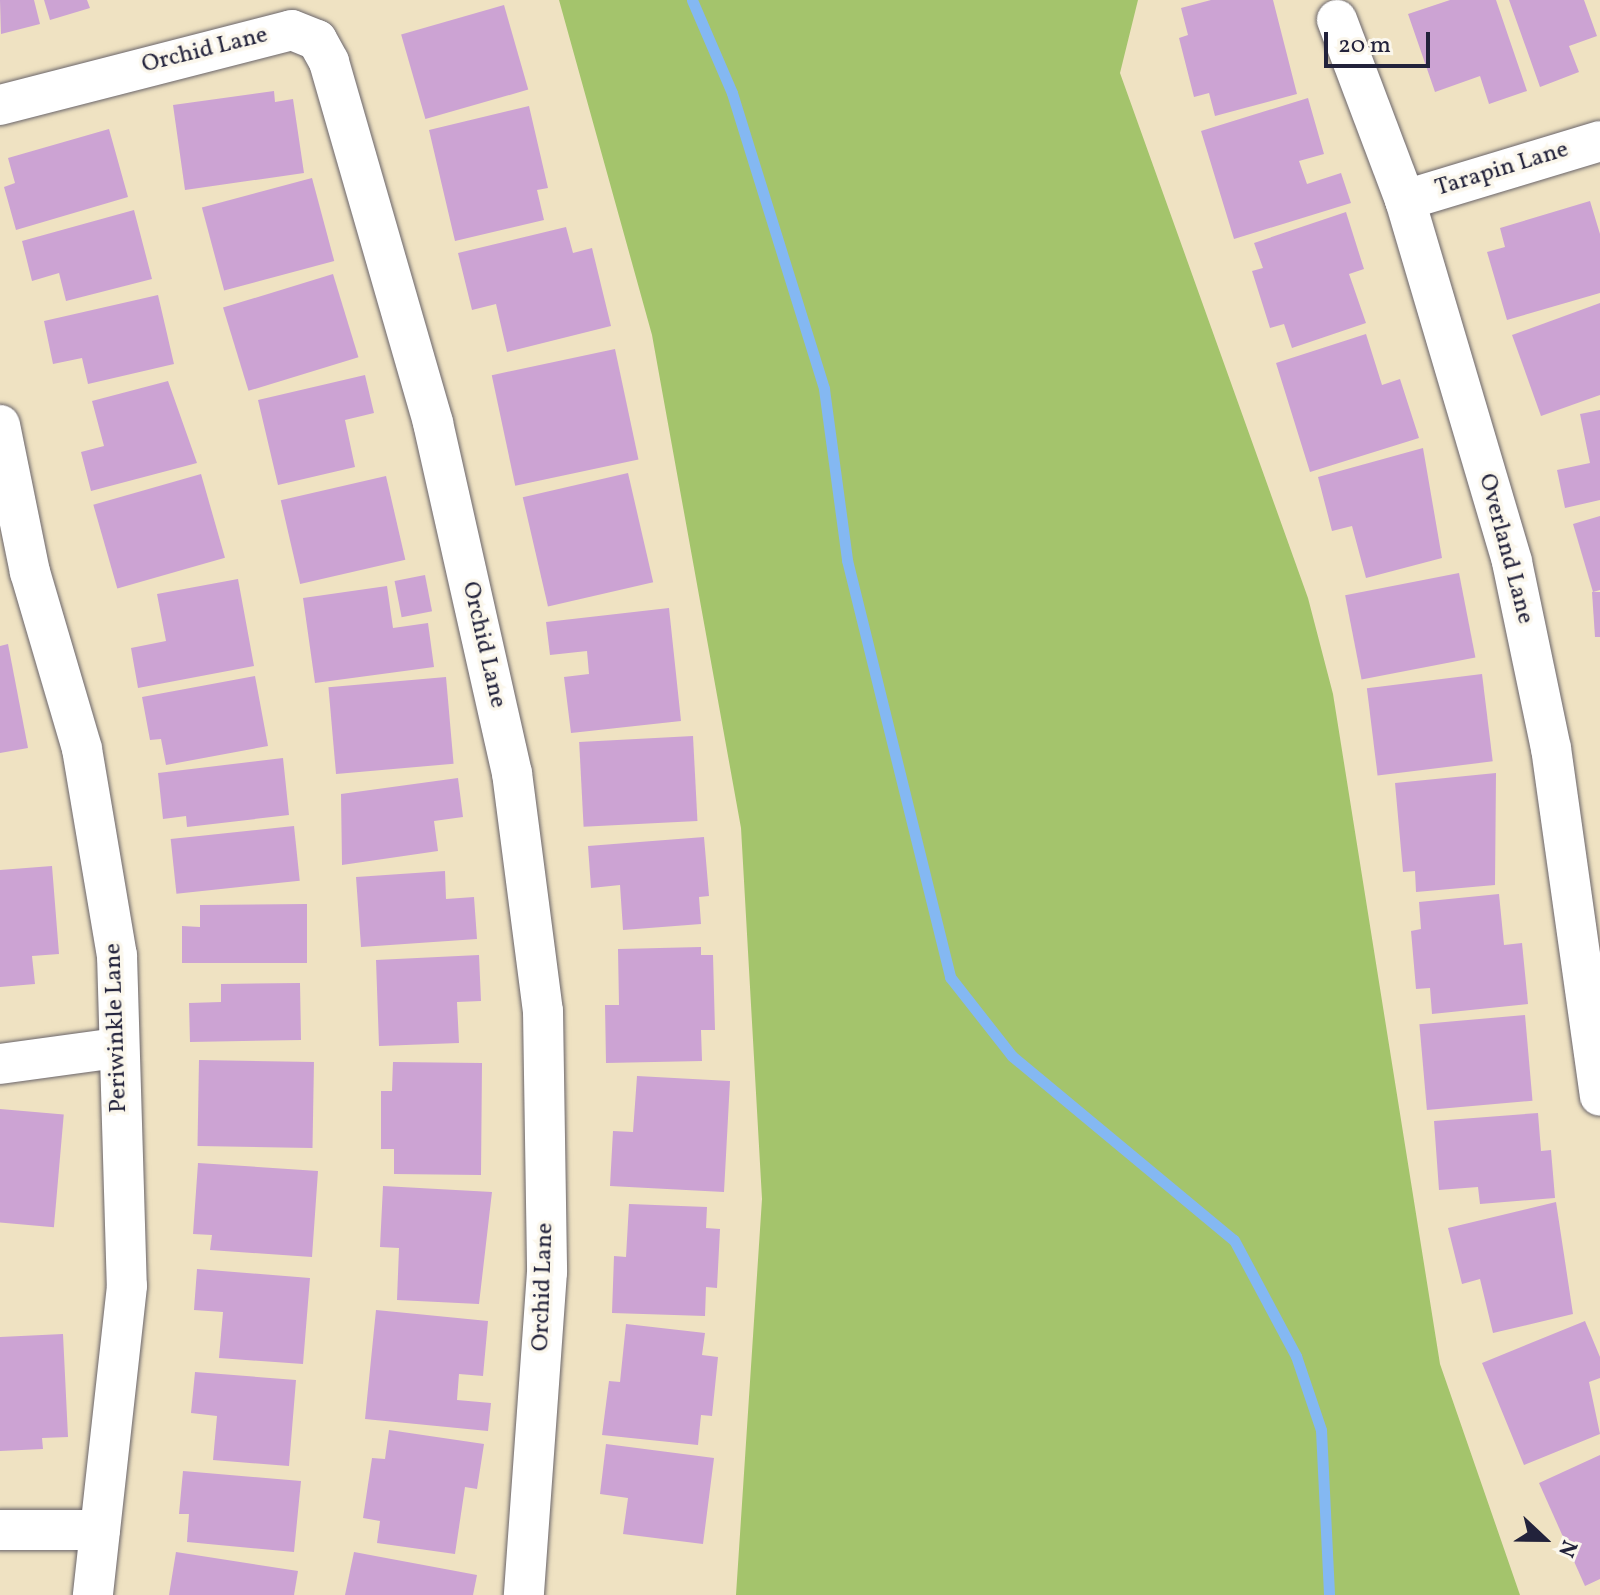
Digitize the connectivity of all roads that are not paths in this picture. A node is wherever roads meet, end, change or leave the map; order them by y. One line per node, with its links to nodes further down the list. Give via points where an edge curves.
1 (1337, 20): 4 (street, Overland Lane)
2 (0, 105): 13 (street, Orchid Lane, via 292,30 317,40 329,62 433,423 512,773 541,995 547,1272)
3 (1600, 141): 4 (street, Tarapin Lane)
4 (1405, 200): 9 (street, Overland Lane, via 1512,562 1551,748)
5 (0, 425): 6 (street, Periwinkle Lane)
6 (15, 576): 7 (street, Periwinkle Lane, via 82,749 117,955)
7 (117, 1048): 8 (street); 11 (street, Periwinkle Lane, via 127,1286)
8 (0, 1064)
9 (1600, 1096)
10 (0, 1530): 11 (street)
11 (100, 1530): 12 (street, Periwinkle Lane)
12 (93, 1595)
13 (524, 1595)

